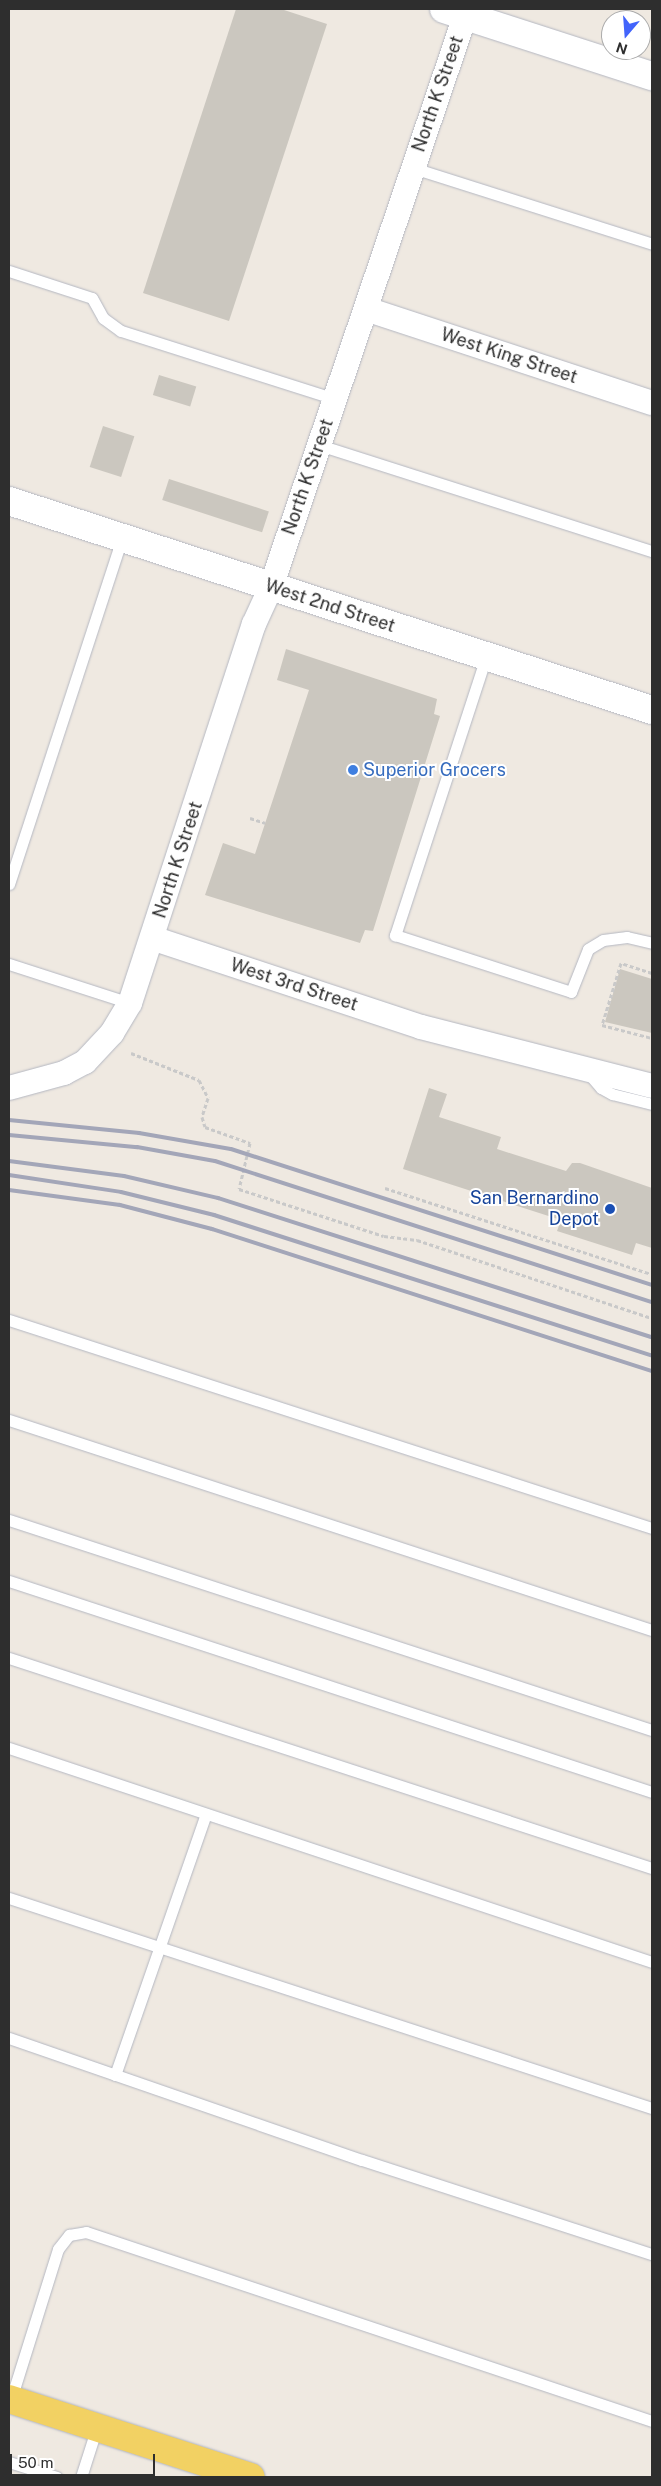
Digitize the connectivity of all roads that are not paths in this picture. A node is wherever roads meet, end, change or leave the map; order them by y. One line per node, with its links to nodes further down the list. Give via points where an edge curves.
1 (454, 12): 2 (main road); 3 (street, North K Street)
2 (652, 76)
3 (413, 168): 4 (lane); 6 (street, North K Street)
4 (652, 244)
5 (9, 271): 7 (lane, via 92,298 104,318 121,331)
6 (366, 309): 7 (street, North K Street); 8 (street, West King Street)
7 (335, 400): 9 (street, North K Street)
8 (652, 403)
9 (319, 446): 12 (lane); 13 (street, North K Street)
10 (9, 501): 11 (main road, West 2nd Street)
11 (122, 538): 13 (main road, West 2nd Street); 16 (lane)
12 (652, 551)
13 (271, 587): 14 (main road, West 2nd Street); 17 (street, North K Street, via 254,624)
14 (486, 657): 15 (main road, West 2nd Street); 18 (lane, via 395,935 571,992 592,946 603,940 627,937)
15 (652, 710)
16 (9, 884)
17 (152, 938): 20 (street); 21 (street, West 3rd Street, via 421,1027)
18 (652, 943)
19 (9, 964): 20 (lane)
20 (130, 1003): 23 (street, via 112,1033 85,1062 64,1073)
21 (584, 1068): 22 (street, West 3rd Street); 24 (lane, via 601,1088 612,1094)
22 (652, 1086)
23 (9, 1088)
24 (652, 1104)
25 (9, 1320): 28 (lane)
26 (9, 1420): 30 (lane)
27 (9, 1520): 32 (lane)
28 (652, 1528)
29 (9, 1581): 34 (lane)
30 (652, 1630)
31 (9, 1658): 36 (lane)
32 (652, 1730)
33 (9, 1748): 35 (lane)
34 (652, 1792)
35 (206, 1814): 38 (lane); 39 (lane)
36 (652, 1868)
37 (9, 1898): 38 (lane)
38 (159, 1947): 41 (lane); 42 (lane)
39 (652, 1962)
40 (9, 2038): 41 (lane)
41 (116, 2075): 43 (lane, via 362,2160)
42 (652, 2108)
43 (652, 2254)
44 (10, 2402): 45 (lane, via 58,2249 69,2235 86,2232); 46 (main road)
45 (652, 2420)
46 (97, 2427): 50 (lane); 51 (main road)
47 (9, 2462): 48 (lane)
48 (37, 2474): 49 (lane)
49 (57, 2477)
50 (82, 2477)
51 (251, 2477)

